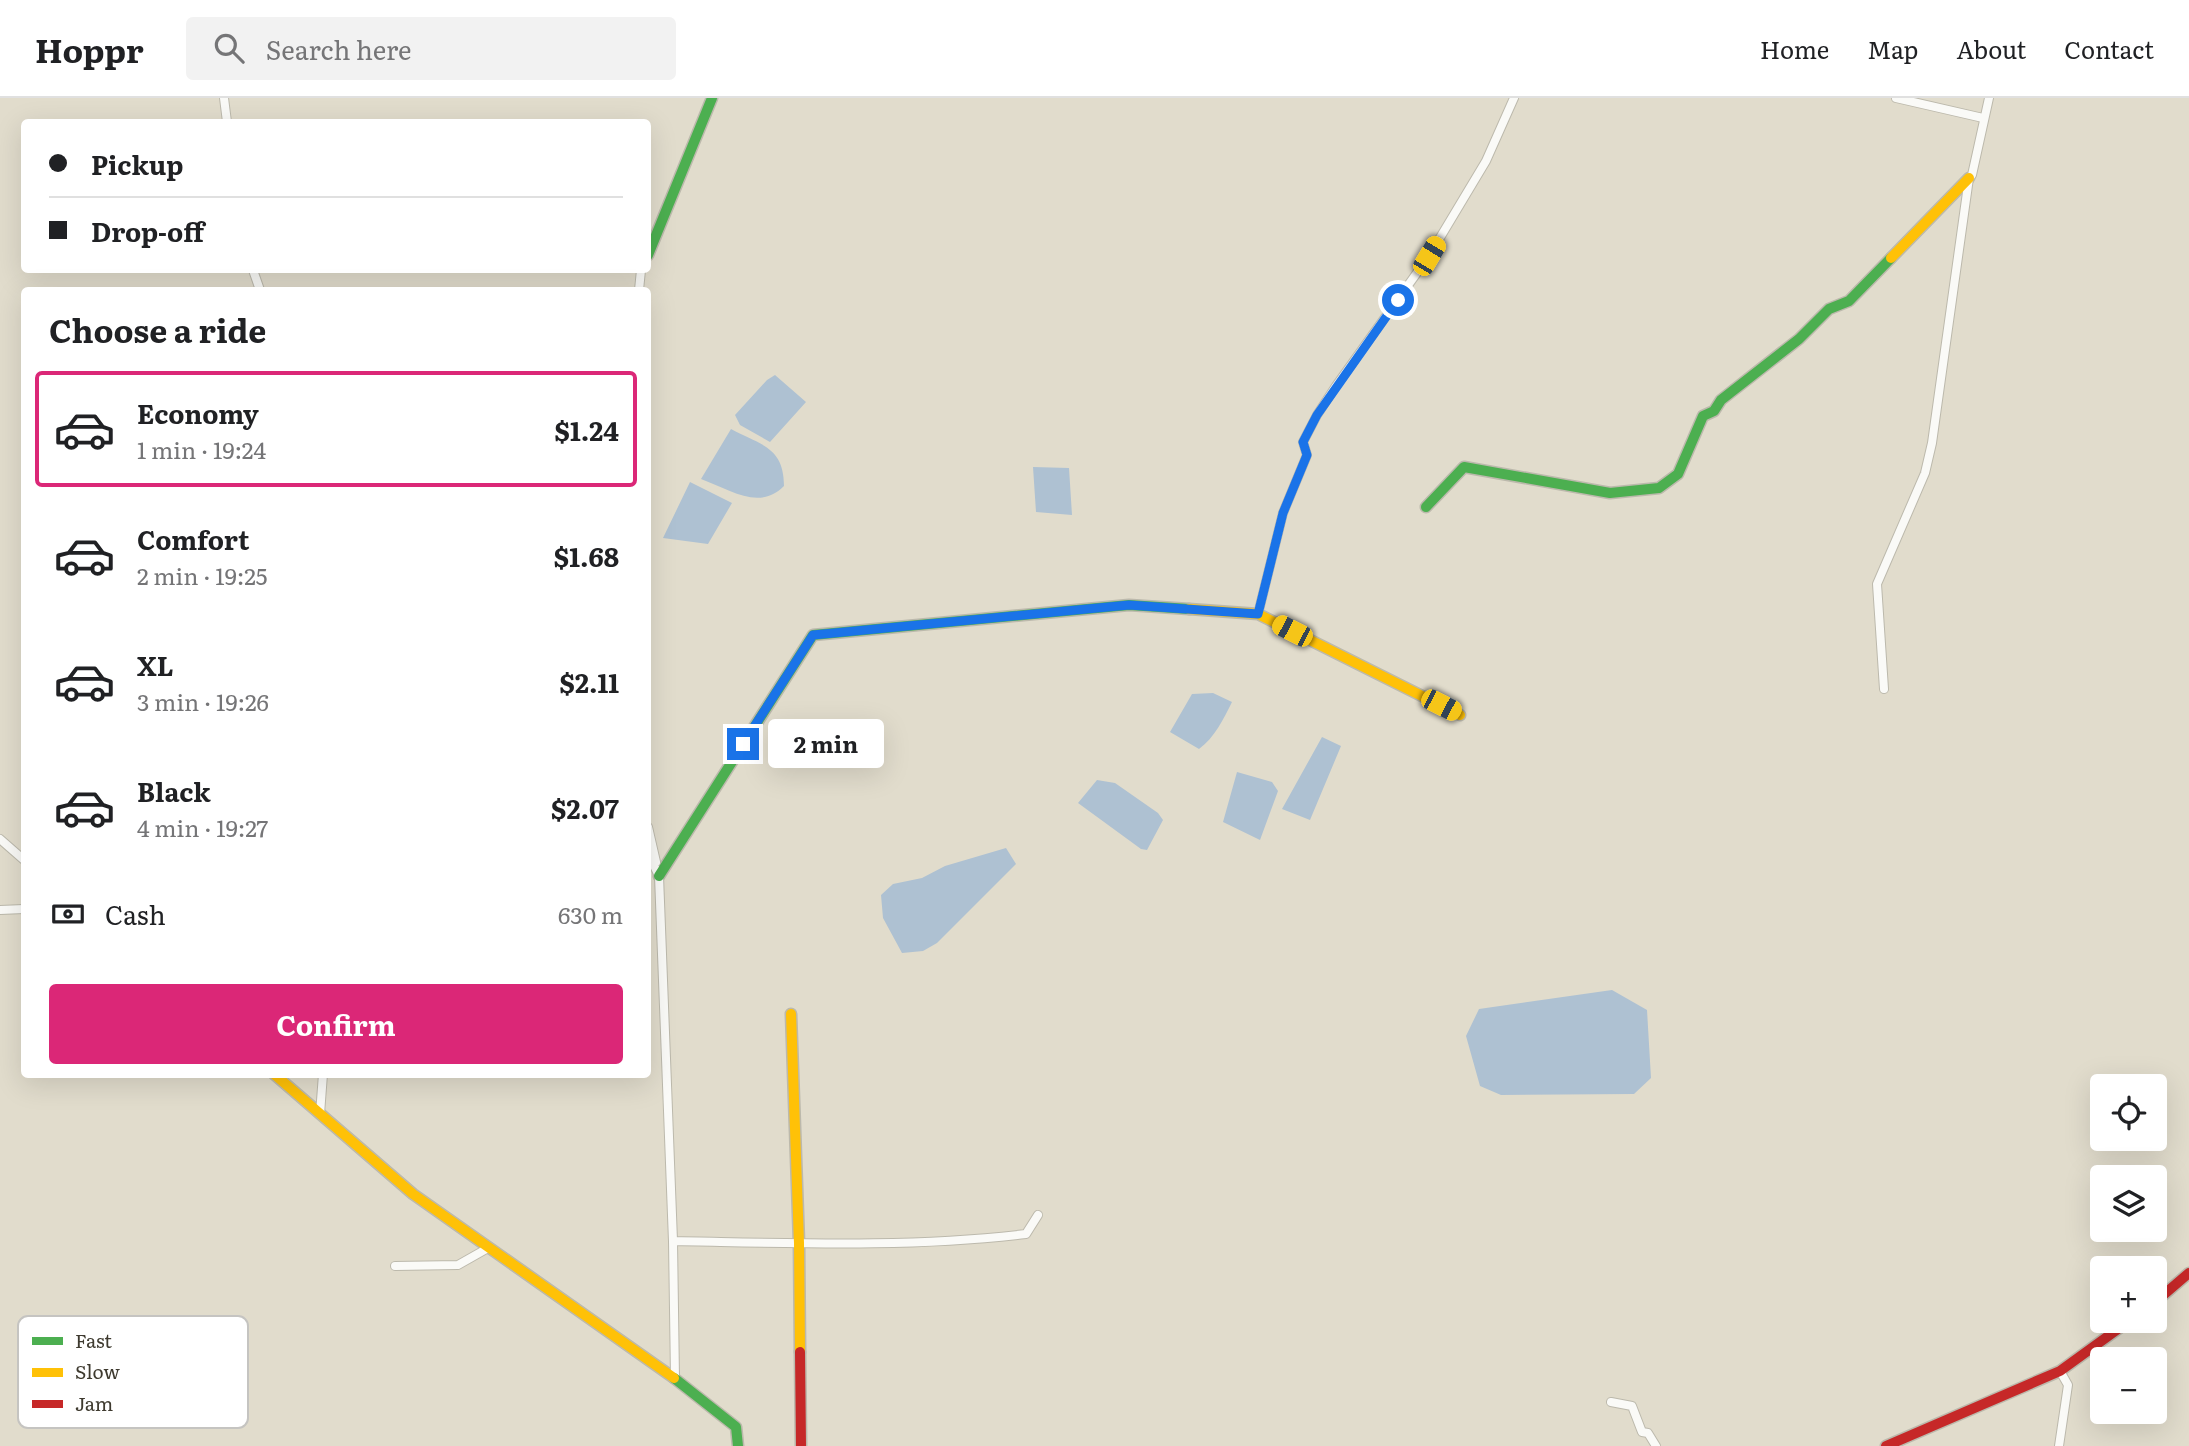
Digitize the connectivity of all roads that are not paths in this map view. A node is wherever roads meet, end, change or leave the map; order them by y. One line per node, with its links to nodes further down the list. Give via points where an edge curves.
1 (224, 98): 7 (street)
2 (712, 98): 9 (street)
3 (1514, 98): 11 (street, via 1486,161 1429,256 1336,386 1303,442 1307,455 1283,513)
4 (1896, 98): 6 (street)
5 (1989, 98): 6 (street)
6 (1983, 118): 8 (street)
7 (226, 119)
8 (1969, 178): 10 (street, via 1849,301 1829,309 1703,416 1678,474 1659,488 1610,493 1464,467); 12 (street, via 1926,473 1877,584)
9 (651, 248)
10 (1426, 507)
11 (1258, 614): 13 (street); 18 (street, via 1129,605 813,635)
12 (1884, 690)
13 (1460, 715)
14 (0, 839): 16 (street)
15 (651, 840): 18 (street)
16 (21, 857)
17 (651, 859): 18 (street)
18 (659, 876): 26 (street)
19 (21, 909): 20 (street)
20 (0, 910)
21 (791, 1014): 27 (street)
22 (279, 1078): 24 (street)
23 (323, 1078): 24 (street)
24 (320, 1114): 28 (street, via 413,1194)
25 (1038, 1215): 27 (street, via 1026,1234 978,1240)
26 (673, 1241): 27 (street); 34 (street)
27 (799, 1243): 37 (street)
28 (488, 1248): 29 (street, via 458,1265); 34 (street)
29 (395, 1266)
30 (2189, 1273): 31 (street)
31 (2167, 1292)
32 (2112, 1333): 33 (street)
33 (2060, 1371): 39 (street); 40 (street, via 2068,1385)
34 (675, 1378): 36 (street, via 736,1427)
35 (1611, 1402): 38 (street, via 1632,1406 1642,1432 1648,1433)
36 (738, 1446)
37 (801, 1446)
38 (1656, 1446)
39 (1886, 1446)
40 (2059, 1446)

